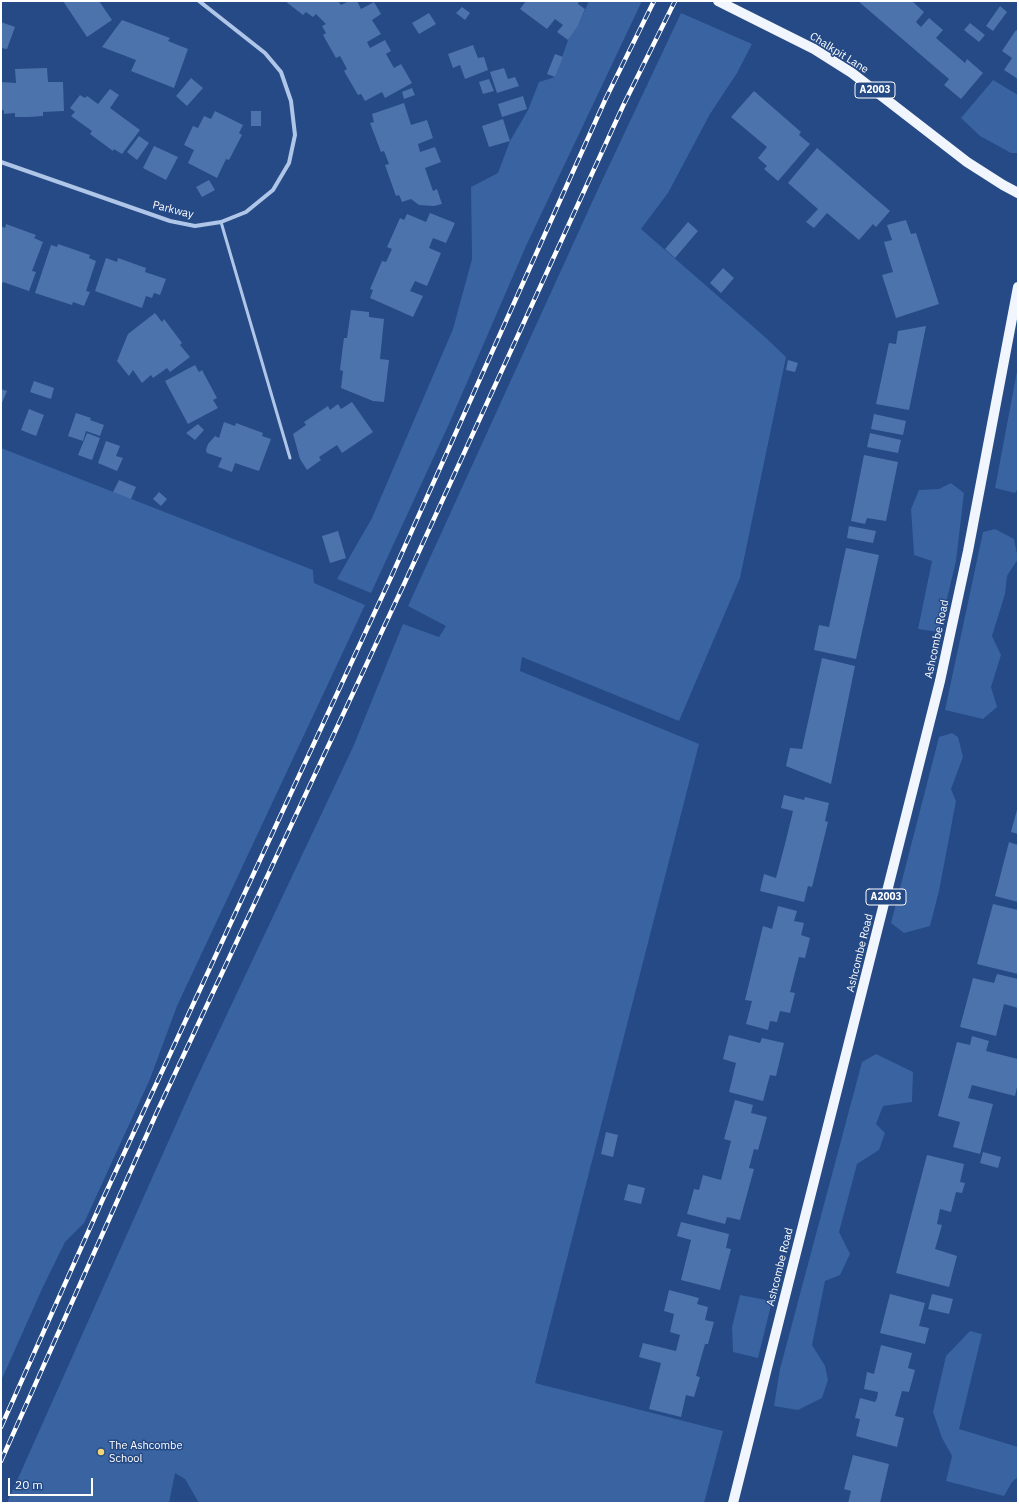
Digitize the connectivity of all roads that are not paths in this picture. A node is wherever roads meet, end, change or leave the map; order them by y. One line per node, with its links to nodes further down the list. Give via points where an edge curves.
1 (199, 1): 5 (street, Parkway, via 265,53 281,72 291,101 295,135 289,163 272,190 246,212)
2 (720, 2): 4 (main road, Chalkpit Lane / A2003, via 814,49 852,72 967,162)
3 (1, 162): 5 (street, Parkway, via 170,222 195,226)
4 (1018, 192)
5 (221, 222): 7 (lane)
6 (1018, 290): 8 (main road, Ashcombe Road / A2003, via 968,551 940,681)
7 (290, 458)
8 (732, 1503)

